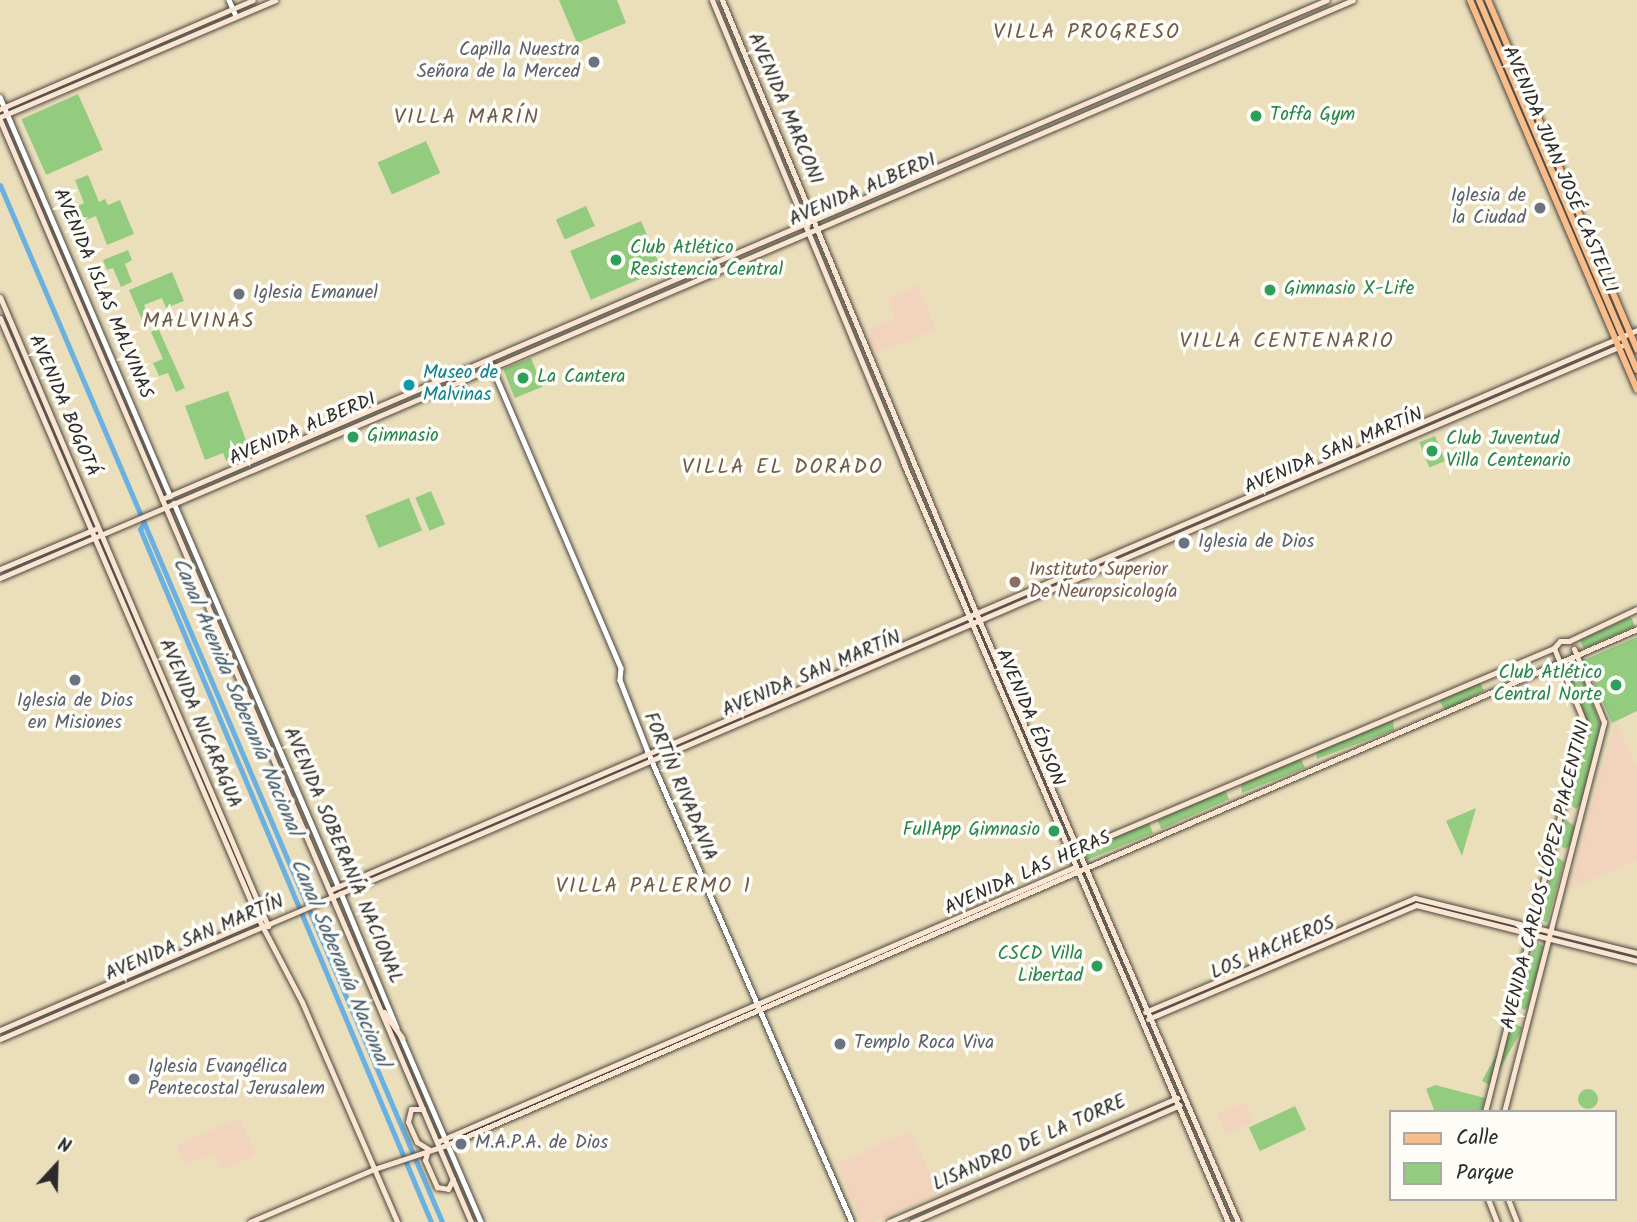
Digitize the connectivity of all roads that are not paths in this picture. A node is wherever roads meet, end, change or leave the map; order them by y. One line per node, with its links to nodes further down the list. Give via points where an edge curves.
1 (229, 0): 11 (street)
2 (253, 0): 11 (main road)
3 (275, 0): 12 (main road)
4 (712, 0): 18 (main road, AVENIDA MARCONI)
5 (722, 0): 17 (main road, AVENIDA MARCONI)
6 (1327, 0): 17 (main road, AVENIDA ALBERDI)
7 (1353, 0): 19 (main road, AVENIDA ALBERDI)
8 (1470, 0): 24 (main road, AVENIDA JUAN JOSÉ CASTELLI)
9 (1479, 0): 23 (main road, AVENIDA JUAN JOSÉ CASTELLI)
10 (1488, 0): 23 (main road, AVENIDA JUAN JOSÉ CASTELLI)
11 (233, 9): 12 (street); 14 (main road)
12 (236, 16): 15 (main road)
13 (0, 97): 14 (street, AVENIDA ISLAS MALVINAS)
14 (2, 108): 15 (street, AVENIDA ISLAS MALVINAS)
15 (8, 114): 16 (main road); 31 (street, AVENIDA ISLAS MALVINAS)
16 (0, 119): 32 (main road, AVENIDA ISLAS MALVINAS)
17 (814, 221): 18 (main road, AVENIDA ALBERDI); 19 (main road, AVENIDA MARCONI)
18 (806, 225): 20 (main road, AVENIDA ÉDISON); 27 (main road, AVENIDA ALBERDI)
19 (815, 230): 20 (main road, AVENIDA ALBERDI); 41 (main road, AVENIDA ÉDISON)
20 (806, 233): 28 (main road, AVENIDA ALBERDI); 41 (main road, AVENIDA ÉDISON)
21 (0, 297): 36 (main road, AVENIDA BOGOTÁ)
22 (0, 318): 36 (main road, AVENIDA BOGOTÁ)
23 (1631, 337): 24 (main road, AVENIDA SAN MARTÍN); 25 (main road, AVENIDA SAN MARTÍN); 26 (main road, AVENIDA JUAN JOSÉ CASTELLI); 29 (main road, AVENIDA JUAN JOSÉ CASTELLI)
24 (1614, 339): 25 (main road, AVENIDA JUAN JOSÉ CASTELLI); 41 (main road, AVENIDA SAN MARTÍN)
25 (1618, 347): 30 (main road, AVENIDA JUAN JOSÉ CASTELLI); 42 (main road, AVENIDA SAN MARTÍN)
26 (1637, 350)
27 (489, 360): 28 (street, FORTÍN RIVADAVIA); 31 (main road, AVENIDA ALBERDI)
28 (493, 367): 33 (main road, AVENIDA ALBERDI); 47 (street, FORTÍN RIVADAVIA, via 621,668 620,680)
29 (1637, 370)
30 (1637, 390)
31 (170, 496): 32 (main road, AVENIDA ALBERDI); 33 (main road, AVENIDA ISLAS MALVINAS)
32 (162, 499): 34 (main road, AVENIDA ISLAS MALVINAS); 35 (main road)
33 (174, 503): 34 (main road, AVENIDA ALBERDI); 53 (street, AVENIDA SOBERANÍA NACIONAL)
34 (165, 507): 35 (main road, AVENIDA ALBERDI); 54 (main road, AVENIDA SOBERANÍA NACIONAL)
35 (156, 508): 37 (main road, AVENIDA ALBERDI)
36 (95, 529): 37 (main road, AVENIDA NICARAGUA); 38 (main road)
37 (101, 535): 39 (main road, AVENIDA ALBERDI); 57 (main road, AVENIDA NICARAGUA); 58 (main road, AVENIDA NICARAGUA)
38 (0, 569)
39 (0, 578)
40 (1637, 610): 44 (main road, AVENIDA LAS HERAS)
41 (972, 614): 42 (main road, AVENIDA ÉDISON); 47 (main road, AVENIDA SAN MARTÍN)
42 (976, 622): 48 (main road, AVENIDA SAN MARTÍN); 49 (main road, AVENIDA ÉDISON); 50 (main road, AVENIDA ÉDISON)
43 (1637, 629): 46 (main road, AVENIDA LAS HERAS)
44 (1569, 641): 45 (main road, AVENIDA LAS HERAS); 46 (main road, AVENIDA CARLOS LÓPEZ PIACENTINI)
45 (1555, 646): 46 (main road, AVENIDA CARLOS LÓPEZ PIACENTINI); 49 (main road, AVENIDA LAS HERAS)
46 (1567, 657): 51 (main road, AVENIDA LAS HERAS); 60 (main road, AVENIDA CARLOS LÓPEZ PIACENTINI, via 1584,722); 61 (main road, AVENIDA CARLOS LÓPEZ PIACENTINI, via 1604,722)
47 (649, 752): 48 (street, FORTÍN RIVADAVIA); 53 (main road, AVENIDA SAN MARTÍN)
48 (653, 761): 55 (main road, AVENIDA SAN MARTÍN); 67 (street, FORTÍN RIVADAVIA)
49 (1078, 849): 50 (main road, AVENIDA LAS HERAS); 51 (main road, AVENIDA ÉDISON)
50 (1069, 853): 52 (main road, AVENIDA ÉDISON)
51 (1085, 866): 52 (main road, AVENIDA LAS HERAS); 68 (main road, AVENIDA ÉDISON)
52 (1076, 869): 67 (main road, AVENIDA LAS HERAS); 69 (main road, AVENIDA ÉDISON)
53 (338, 886): 54 (main road, AVENIDA SAN MARTÍN); 55 (main road, AVENIDA SOBERANÍA NACIONAL)
54 (330, 890): 56 (main road, AVENIDA SOBERANÍA NACIONAL)
55 (341, 893): 56 (main road, AVENIDA SAN MARTÍN); 73 (street, AVENIDA SOBERANÍA NACIONAL)
56 (333, 897): 59 (main road, AVENIDA SAN MARTÍN); 66 (main road, AVENIDA SOBERANÍA NACIONAL)
57 (266, 916): 58 (main road, AVENIDA SAN MARTÍN); 59 (main road, AVENIDA NICARAGUA)
58 (259, 919): 59 (main road, AVENIDA NICARAGUA); 72 (main road, AVENIDA SAN MARTÍN)
59 (265, 925): 74 (main road, AVENIDA SAN MARTÍN); 84 (main road, AVENIDA NICARAGUA)
60 (1533, 926): 61 (main road); 62 (main road, AVENIDA CARLOS LÓPEZ PIACENTINI); 68 (main road, LOS HACHEROS, via 1415,898)
61 (1551, 931): 63 (main road, AVENIDA CARLOS LÓPEZ PIACENTINI); 64 (main road)
62 (1531, 934): 63 (main road); 70 (main road, LOS HACHEROS, via 1416,905); 79 (main road, AVENIDA CARLOS LÓPEZ PIACENTINI)
63 (1549, 938): 65 (main road); 80 (main road, AVENIDA CARLOS LÓPEZ PIACENTINI)
64 (1637, 954)
65 (1637, 961)
66 (376, 998): 73 (main road); 78 (main road, AVENIDA SOBERANÍA NACIONAL)
67 (758, 1006): 81 (main road, AVENIDA LAS HERAS); 82 (main road, AVENIDA LAS HERAS); 92 (street, FORTÍN RIVADAVIA)
68 (1147, 1011): 69 (main road, LOS HACHEROS); 70 (main road, AVENIDA ÉDISON)
69 (1139, 1014): 71 (main road, AVENIDA ÉDISON)
70 (1150, 1018): 71 (main road, LOS HACHEROS); 76 (main road, AVENIDA ÉDISON)
71 (1142, 1022): 75 (main road, AVENIDA ÉDISON)
72 (0, 1030)
73 (401, 1038): 81 (street, AVENIDA SOBERANÍA NACIONAL)
74 (0, 1039)
75 (1175, 1099): 76 (main road, LISANDRO DE LA TORRE); 77 (main road, AVENIDA ÉDISON); 93 (main road, LISANDRO DE LA TORRE)
76 (1185, 1099): 77 (main road, LISANDRO DE LA TORRE); 96 (main road, AVENIDA ÉDISON)
77 (1178, 1106): 94 (main road, LISANDRO DE LA TORRE); 95 (main road, AVENIDA ÉDISON)
78 (423, 1109): 83 (main road, AVENIDA SOBERANÍA NACIONAL); 83 (main road, via 411,1109 407,1117 417,1142)
79 (1486, 1110)
80 (1505, 1110)
81 (445, 1138): 82 (street, AVENIDA SOBERANÍA NACIONAL); 83 (main road, AVENIDA LAS HERAS)
82 (447, 1145): 83 (main road, AVENIDA LAS HERAS); 91 (street, AVENIDA SOBERANÍA NACIONAL)
83 (434, 1146): 84 (main road, AVENIDA LAS HERAS); 85 (main road, AVENIDA SOBERANÍA NACIONAL); 85 (main road, via 425,1160 437,1187 448,1189)
84 (374, 1169): 88 (main road, AVENIDA LAS HERAS); 89 (main road, AVENIDA NICARAGUA)
85 (453, 1178): 90 (main road, AVENIDA SOBERANÍA NACIONAL)
86 (1489, 1201): 97 (main road)
87 (1509, 1201): 98 (main road)
88 (250, 1222)
89 (397, 1222)
90 (471, 1222)
91 (481, 1222)
92 (852, 1222)
93 (889, 1222)
94 (912, 1222)
95 (1228, 1222)
96 (1238, 1222)
97 (1497, 1222)
98 (1517, 1222)

